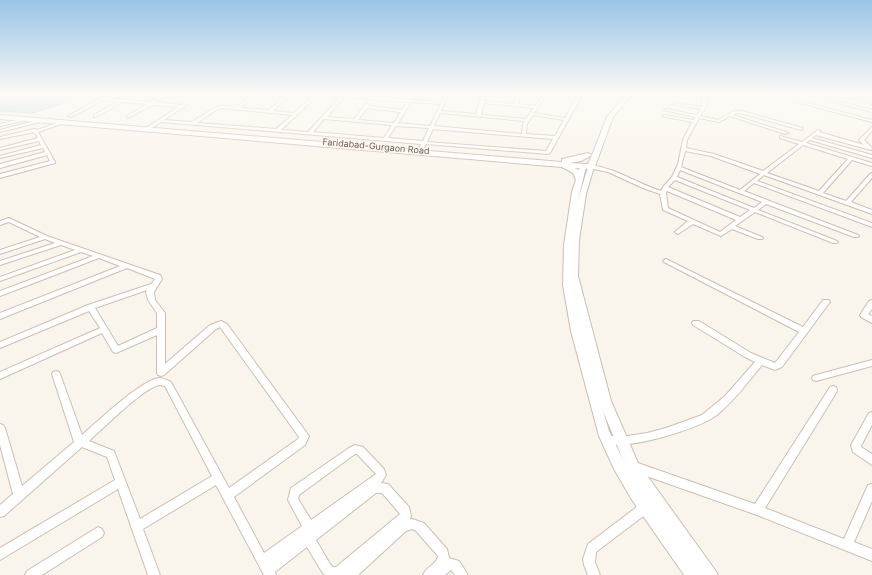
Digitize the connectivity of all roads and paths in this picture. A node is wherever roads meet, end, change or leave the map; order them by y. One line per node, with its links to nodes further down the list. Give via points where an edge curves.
1 (694, 121): 43 (street)
2 (14, 122): 21 (street)
3 (35, 122): 26 (street)
4 (62, 122): 30 (street)
5 (84, 122): 22 (main road, Faridabad-Gurgaon Road)
6 (158, 122): 22 (street)
7 (168, 122): 19 (street)
8 (196, 122): 19 (street)
9 (287, 122): 27 (street)
10 (320, 122): 29 (street)
11 (366, 122): 20 (street)
12 (435, 122): 23 (street)
13 (526, 122): 31 (street)
14 (565, 122): 34 (street)
15 (603, 122): 46 (main road)
16 (608, 122): 53 (main road)
17 (752, 122): 28 (street)
18 (776, 122): 25 (street)
19 (193, 124): 27 (street)
20 (395, 124): 23 (street); 36 (street)
21 (0, 125)
22 (150, 128): 42 (main road, Faridabad-Gurgaon Road)
23 (432, 128): 31 (street); 42 (street)
24 (872, 128): 44 (street, via 861,140)
25 (801, 129)
26 (2, 130): 33 (street)
27 (277, 131): 29 (street)
28 (787, 133)
29 (309, 134): 36 (street)
30 (39, 135): 33 (street, via 35,130); 37 (street); 40 (street); 41 (street)
31 (524, 135): 34 (street)
32 (782, 137): 39 (street)
33 (2, 138): 37 (street)
34 (556, 138): 42 (street, via 548,153)
35 (809, 138): 39 (street); 44 (street, via 817,132); 48 (street)
36 (385, 140): 42 (street)
37 (6, 143): 38 (street)
38 (0, 144)
39 (803, 144): 49 (street); 55 (street)
40 (44, 146): 45 (street); 47 (street)
41 (0, 149)
42 (422, 149): 50 (main road, Faridabad-Gurgaon Road)
43 (684, 149): 54 (street); 55 (street, via 712,155)
44 (872, 150)
45 (48, 153): 52 (street); 57 (street, via 53,162)
46 (588, 155): 50 (main road); 53 (main road)
47 (0, 157)
48 (872, 157)
49 (851, 158): 51 (street); 63 (street)
50 (558, 163): 53 (main road, Faridabad-Gurgaon Road); 58 (main road, via 576,172)
51 (872, 165)
52 (0, 166)
53 (588, 166): 58 (street); 61 (street, via 609,170 649,189); 108 (street, via 575,240 574,276 605,401)
54 (678, 168): 59 (street); 62 (street)
55 (765, 174): 60 (street); 63 (street)
56 (872, 175): 65 (street)
57 (0, 176)
58 (579, 178): 107 (street, via 568,245 567,285 576,331)
59 (674, 178): 61 (street); 66 (street)
60 (754, 182): 62 (street); 71 (street)
61 (664, 190): 68 (street); 69 (street, via 666,210)
62 (740, 192): 64 (street)
63 (820, 193): 65 (street)
64 (765, 202): 66 (street); 74 (street)
65 (847, 203): 67 (street)
66 (755, 210): 68 (street); 77 (street)
67 (872, 212)
68 (741, 220): 72 (street)
69 (691, 222): 72 (street, via 721,234); 73 (street)
70 (0, 223): 75 (street, via 9,220)
71 (872, 225)
72 (732, 227): 76 (street)
73 (678, 232)
74 (856, 236)
75 (45, 237): 78 (street); 80 (street)
76 (760, 238)
77 (835, 242)
78 (60, 243): 79 (street); 83 (street)
79 (81, 250): 81 (street); 85 (street)
80 (0, 252)
81 (99, 256): 84 (street); 87 (street)
82 (666, 261): 96 (street)
83 (0, 263)
84 (126, 266): 86 (street, via 158,277 159,280); 91 (street)
85 (0, 279)
86 (153, 286): 90 (street); 95 (street, via 150,292 161,313)
87 (0, 294)
88 (826, 302): 96 (street)
89 (872, 303): 92 (street, via 864,315)
90 (91, 307): 94 (street); 97 (street)
91 (0, 316)
92 (872, 320)
93 (696, 323): 98 (street)
94 (103, 330): 95 (street, via 116,350); 101 (street)
95 (160, 330): 102 (street)
96 (803, 331): 98 (street, via 779,365 775,367)
97 (0, 345)
98 (760, 360): 108 (street, via 726,401 704,418 667,432)
99 (872, 363): 103 (street)
100 (56, 374): 109 (street)
101 (0, 376)
102 (161, 376): 109 (street); 112 (street, via 168,384); 116 (street, via 213,327 221,324 304,436 302,442)
103 (816, 378)
104 (833, 390): 118 (street)
105 (872, 416): 110 (street, via 856,449)
106 (0, 428): 115 (street)
107 (607, 440): 108 (street); 117 (street, via 619,465)
108 (621, 441): 111 (street)
109 (79, 442): 113 (street, via 111,454); 115 (street)
110 (872, 460)
111 (633, 466): 118 (street); 135 (street)
112 (218, 478): 116 (street); 120 (street)
113 (121, 482): 120 (street); 124 (street)
114 (872, 489): 123 (street)
115 (19, 495): 119 (street)
116 (226, 495): 126 (street)
117 (646, 507): 133 (street, via 592,548 588,556 588,565); 134 (street)
118 (757, 510): 123 (street)
119 (0, 512)
120 (137, 527): 128 (street)
121 (98, 533): 127 (street)
122 (309, 534): 122 (street, via 381,475 360,450 355,449 295,492 293,500); 122 (street, via 374,488 384,488 406,516 338,572 331,573 326,568); 126 (street)
123 (846, 545): 125 (street)
124 (0, 554)
125 (872, 555)
126 (267, 569)
127 (32, 575)
128 (154, 575)
129 (349, 575): 130 (street, via 403,527 412,524 420,527 443,553 442,563)
130 (428, 575)
131 (436, 575): 132 (street, via 449,564 455,565)
132 (462, 575)
133 (594, 575)
134 (693, 575)
135 (710, 575)

